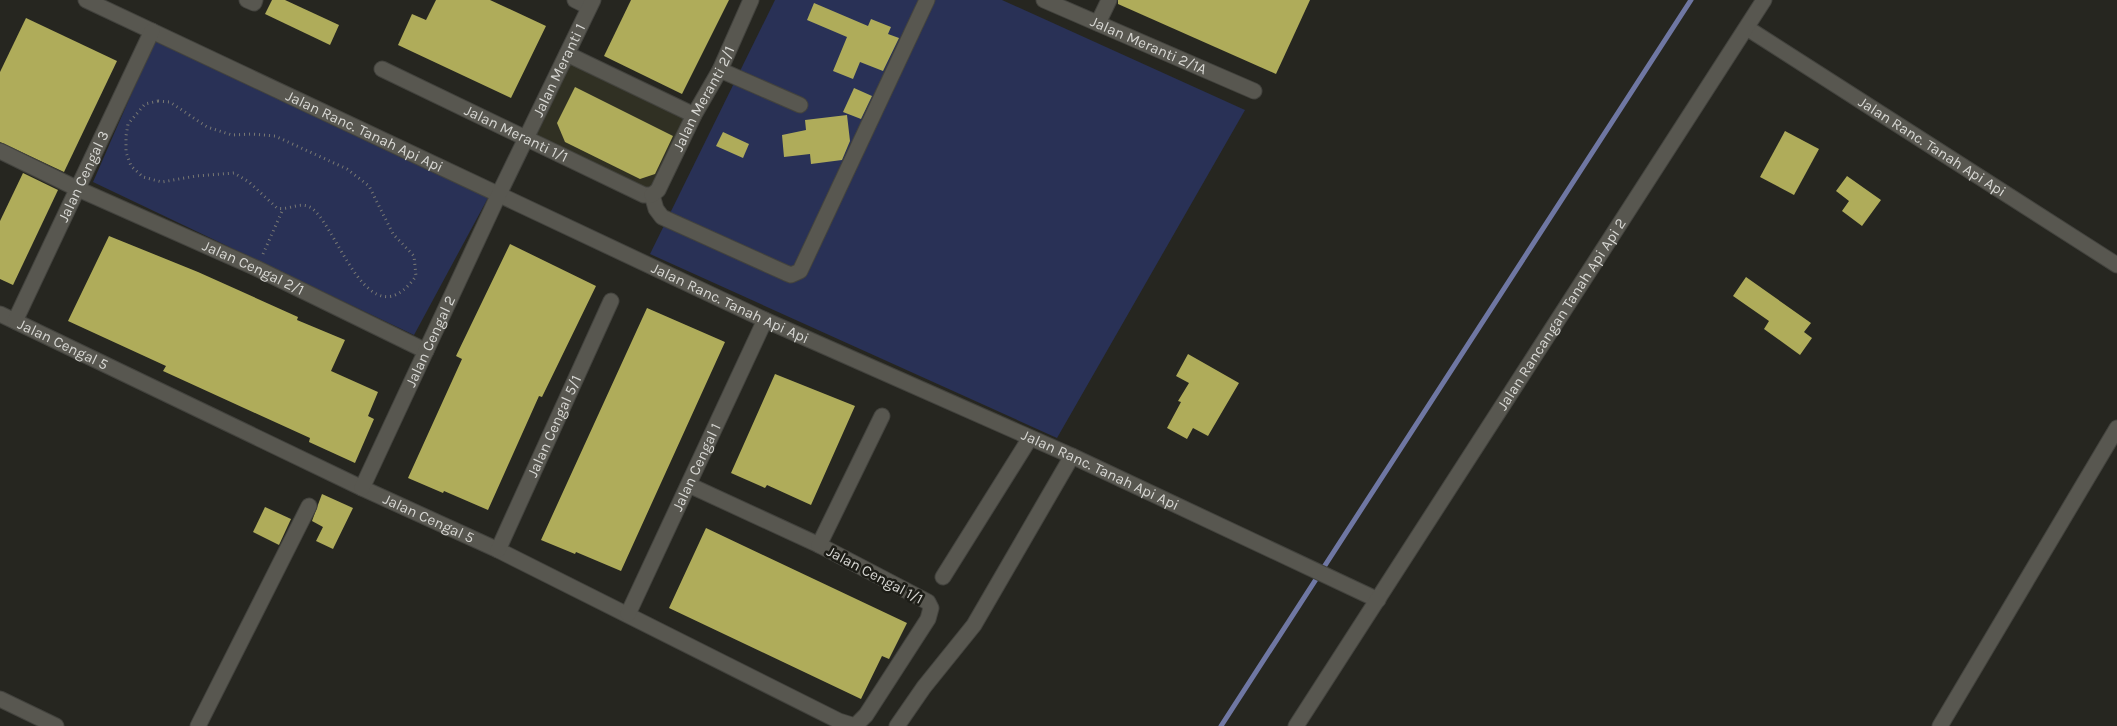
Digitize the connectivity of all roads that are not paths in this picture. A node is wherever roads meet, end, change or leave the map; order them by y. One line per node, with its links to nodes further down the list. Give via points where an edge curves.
1 (86, 0): 13 (street, Jalan Ranc. Tanah Api Api)
2 (247, 0): 3 (street, via 254,3)
3 (255, 0)
4 (575, 0): 10 (street)
5 (751, 0): 16 (street, Jalan Meranti 2/1)
6 (927, 0): 24 (street, via 800,271 791,275 662,218)
7 (1044, 0): 11 (street, Jalan Meranti 2/1A)
8 (1109, 0): 11 (street)
9 (1764, 0): 12 (street, Jalan Rancangan Tanah Api Api 2)
10 (591, 4): 14 (street, Jalan Meranti 1)
11 (1098, 23): 17 (street, Jalan Meranti 2/1A)
12 (1747, 28): 25 (street, Jalan Ranc. Tanah Api Api); 41 (street, Jalan Rancangan Tanah Api Api 2)
13 (152, 32): 22 (street, Jalan Cengal 3); 23 (street, Jalan Ranc. Tanah Api Api)
14 (567, 54): 19 (street); 20 (street, Jalan Meranti 1)
15 (382, 69): 20 (street, Jalan Meranti 1/1)
16 (720, 70): 18 (street); 19 (street, Jalan Meranti 2/1)
17 (1254, 91)
18 (800, 106)
19 (694, 115): 24 (street, Jalan Meranti 2/1, via 658,190)
20 (526, 140): 23 (street, Jalan Meranti 1); 24 (street, Jalan Meranti 1/1, via 644,195)
21 (0, 151): 22 (street, Jalan Cengal 2/1)
22 (78, 189): 29 (street, Jalan Cengal 3); 30 (street, Jalan Cengal 2/1, via 256,268)
23 (499, 194): 28 (street, Jalan Ranc. Tanah Api Api); 30 (street, Jalan Cengal 2)
24 (652, 194)
25 (2117, 264)
26 (611, 301): 39 (street, Jalan Cengal 5/1)
27 (0, 314): 29 (street, Jalan Cengal 5)
28 (765, 320): 33 (street, Jalan Ranc. Tanah Api Api); 35 (street, Jalan Cengal 1)
29 (16, 322): 36 (street, Jalan Cengal 5)
30 (426, 351): 36 (street, Jalan Cengal 2)
31 (882, 416): 38 (street)
32 (2117, 428): 49 (street)
33 (1030, 438): 34 (street, Jalan Ranc. Tanah Api Api); 40 (street)
34 (1072, 456): 41 (street, Jalan Ranc. Tanah Api Api); 47 (street, via 974,625)
35 (689, 485): 38 (street, Jalan Cengal 1/1); 42 (street, Jalan Cengal 1)
36 (362, 488): 39 (street, Jalan Cengal 5)
37 (309, 506): 45 (street)
38 (819, 546): 46 (street, Jalan Cengal 1/1, via 924,599 931,608 928,619 866,715)
39 (498, 550): 42 (street, Jalan Cengal 5)
40 (943, 577)
41 (1378, 600): 48 (street, Jalan Rancangan Tanah Api Api 2)
42 (628, 614): 46 (street, Jalan Cengal 5, via 839,721)
43 (0, 699): 44 (street)
44 (56, 726)
45 (198, 726)
46 (855, 726)
47 (897, 726)
48 (1296, 726)
49 (1940, 726)

